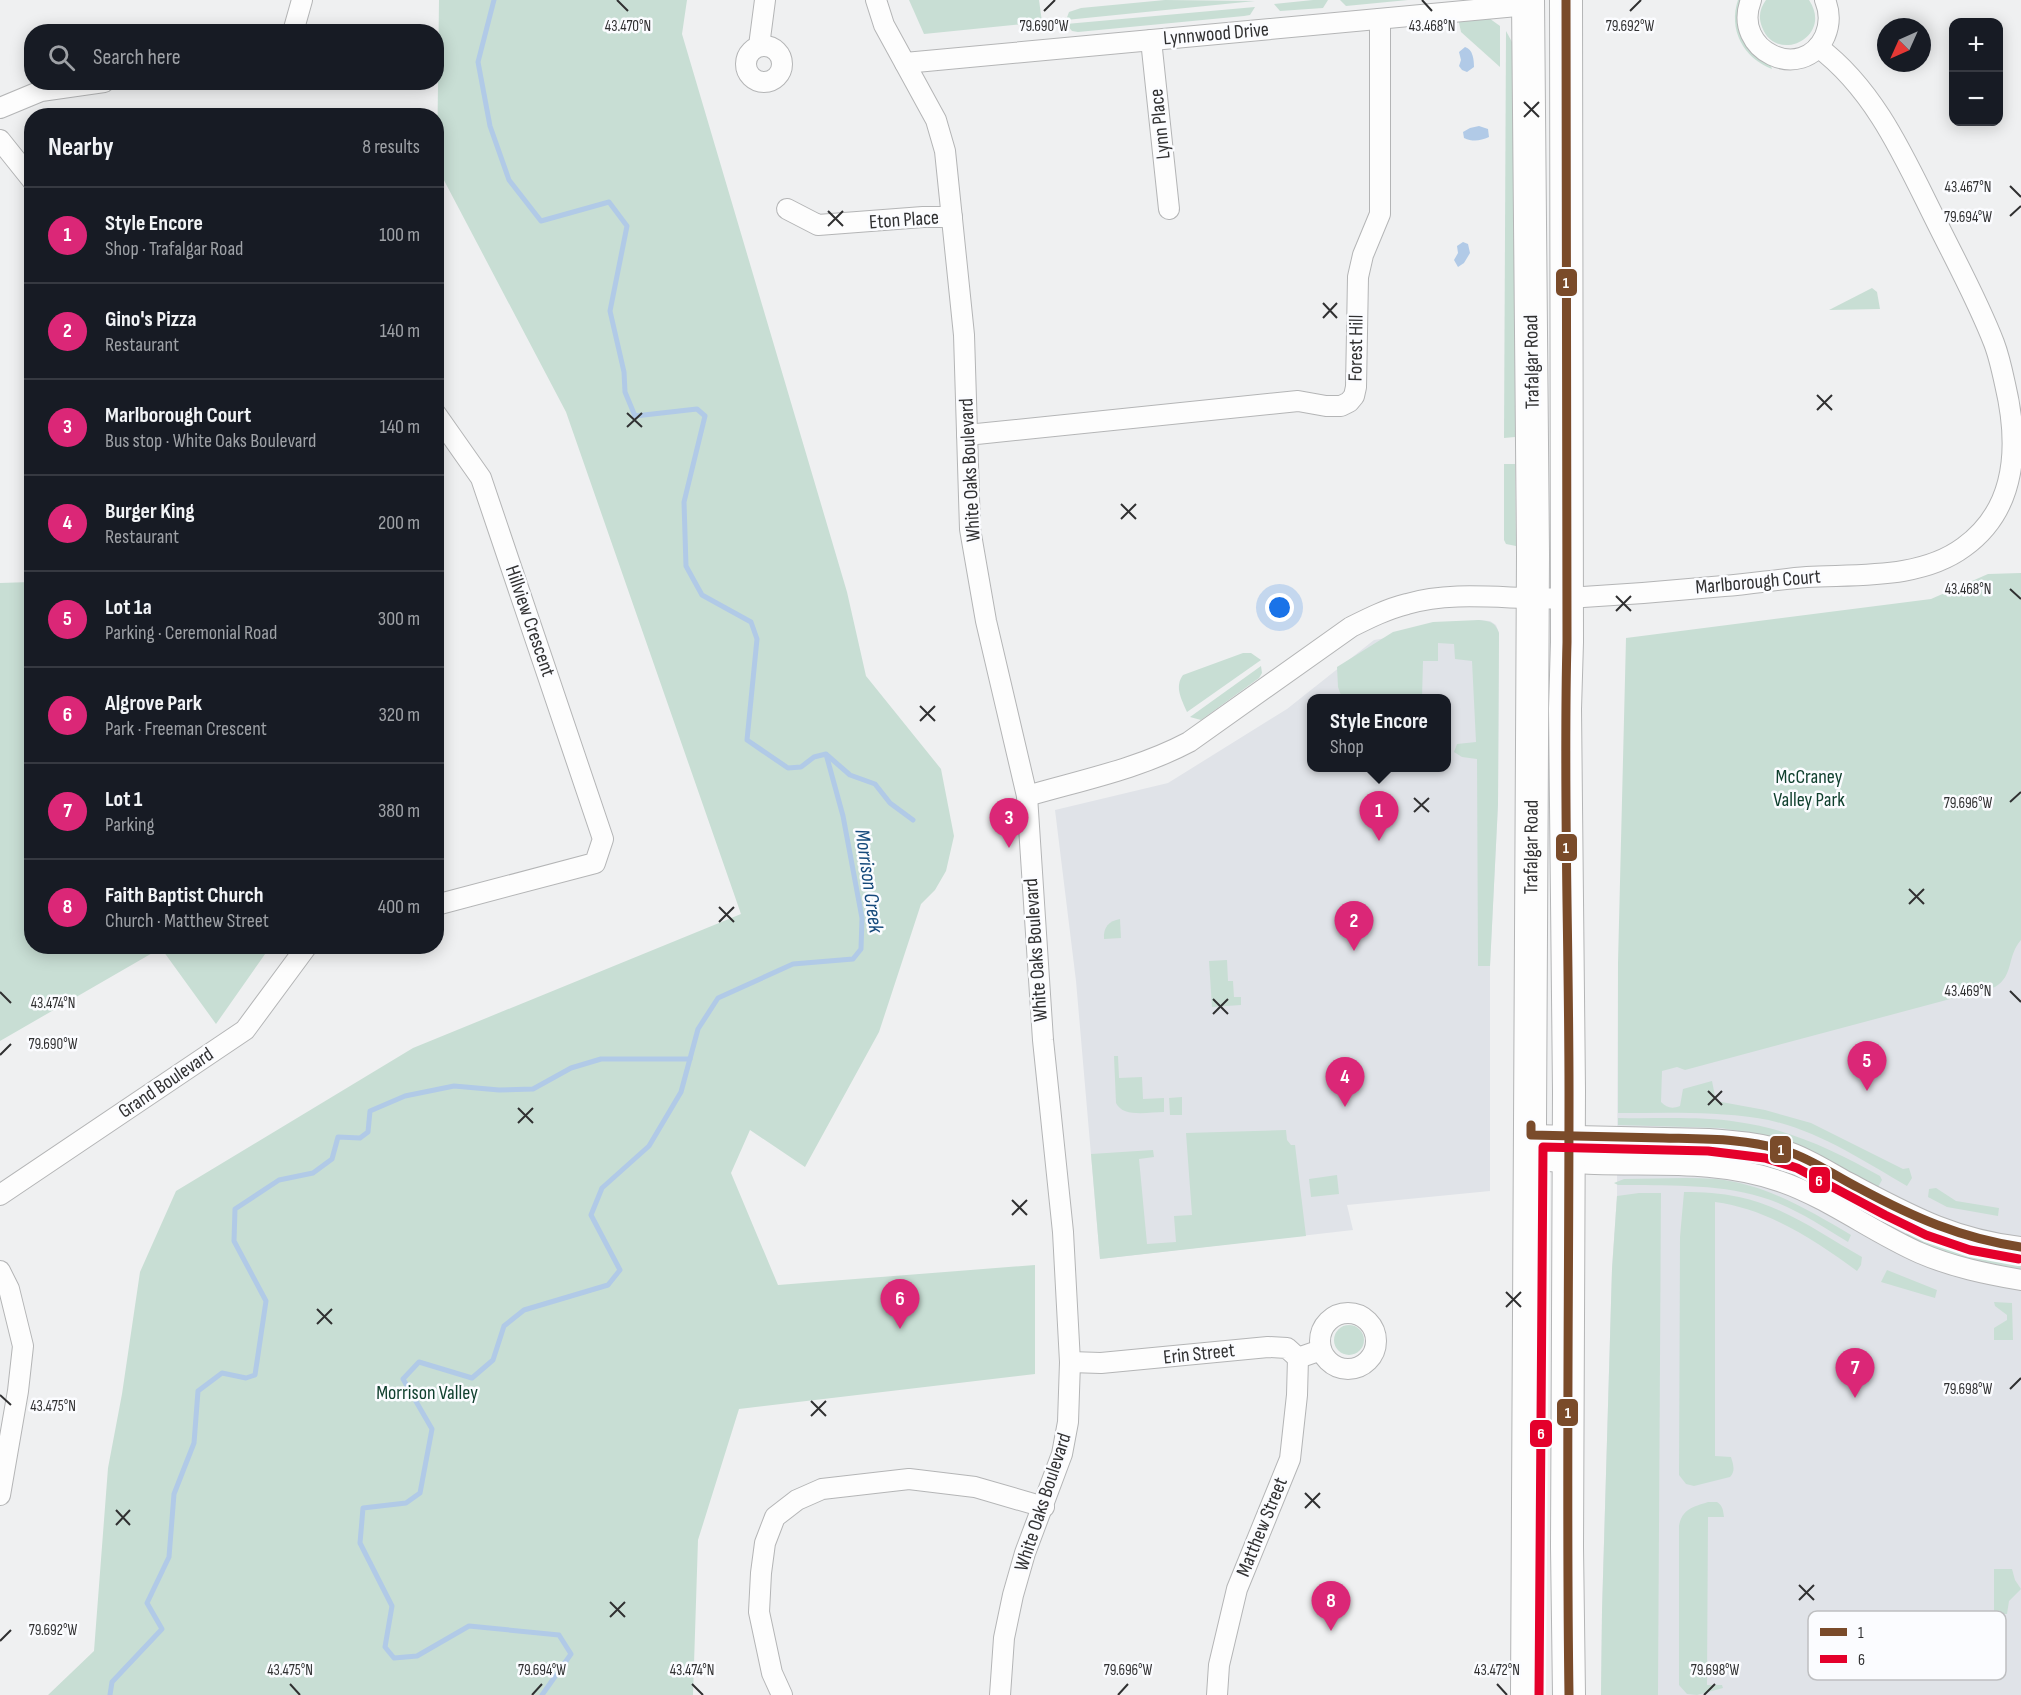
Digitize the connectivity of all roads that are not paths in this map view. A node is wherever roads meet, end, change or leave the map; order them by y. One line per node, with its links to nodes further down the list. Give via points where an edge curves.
1 (302, 0): 9 (street)
2 (765, 0): 11 (street)
3 (876, 0): 13 (street, White Oaks Boulevard, via 884,26)
4 (1566, 0): 23 (main road, Trafalgar Road)
5 (1751, 0): 12 (street, via 1749,29 1761,49 1771,56 1793,59)
6 (1825, 0): 12 (street, via 1828,29)
7 (1528, 2): 8 (street, Lynnwood Drive); 24 (main road, Trafalgar Road)
8 (1380, 19): 10 (street, Lynnwood Drive); 22 (street, Forest Hill, via 1380,214 1358,277 1356,387 1349,402 1326,406 1298,401)
9 (295, 24)
10 (1151, 40): 13 (street, Lynnwood Drive); 19 (street, Lynn Place)
11 (759, 46)
12 (1818, 47): 23 (street, Marlborough Court, via 1851,77 1875,107 1915,177 1994,342 2014,428 2009,484 1999,510 1964,548 1932,564 1902,571)
13 (904, 63): 20 (street, White Oaks Boulevard, via 936,120 945,151)
14 (48, 90): 15 (street)
15 (0, 108)
16 (0, 140): 17 (street)
17 (24, 170)
18 (787, 209): 20 (street, Eton Place, via 818,225)
19 (1168, 209)
20 (952, 217): 22 (street, White Oaks Boulevard, via 964,335)
21 (444, 425): 26 (street, Hillview Crescent, via 481,478 603,839 595,863)
22 (967, 435): 25 (street, White Oaks Boulevard, via 970,529 986,621)
23 (1567, 598): 24 (street, Marlborough Court); 29 (main road, Trafalgar Road)
24 (1533, 600): 25 (street, Marlborough Court, via 1455,597 1408,603 1378,614 1352,627 1189,742 1133,766); 28 (main road, Trafalgar Road)
25 (1027, 796): 36 (street, White Oaks Boulevard)
26 (444, 903)
27 (301, 954): 30 (street, Grand Boulevard, via 245,1030)
28 (1531, 1147): 29 (street); 42 (main road, Trafalgar Road)
29 (1569, 1149): 31 (street, via 1709,1139 1769,1147 1805,1159 1931,1225); 33 (street, via 1595,1164 1671,1163 1743,1171 1780,1181 1929,1257); 43 (main road, Trafalgar Road)
30 (0, 1195)
31 (2021, 1247)
32 (0, 1271): 37 (street, via 9,1289 23,1346)
33 (2021, 1280)
34 (1321, 1350): 35 (street)
35 (1298, 1358): 36 (street, Erin Street, via 1287,1348 1268,1347 1101,1363); 41 (street, Matthew Street, via 1290,1459 1237,1589 1219,1665)
36 (1070, 1362): 38 (street, White Oaks Boulevard, via 1068,1422)
37 (0, 1495)
38 (1044, 1508): 39 (street, via 975,1487 909,1479 822,1489 797,1500 775,1517 765,1544 759,1612 772,1672); 40 (street, White Oaks Boulevard, via 1013,1595 1004,1638)
39 (782, 1695)
40 (1000, 1695)
41 (1217, 1695)
42 (1527, 1695)
43 (1569, 1695)

